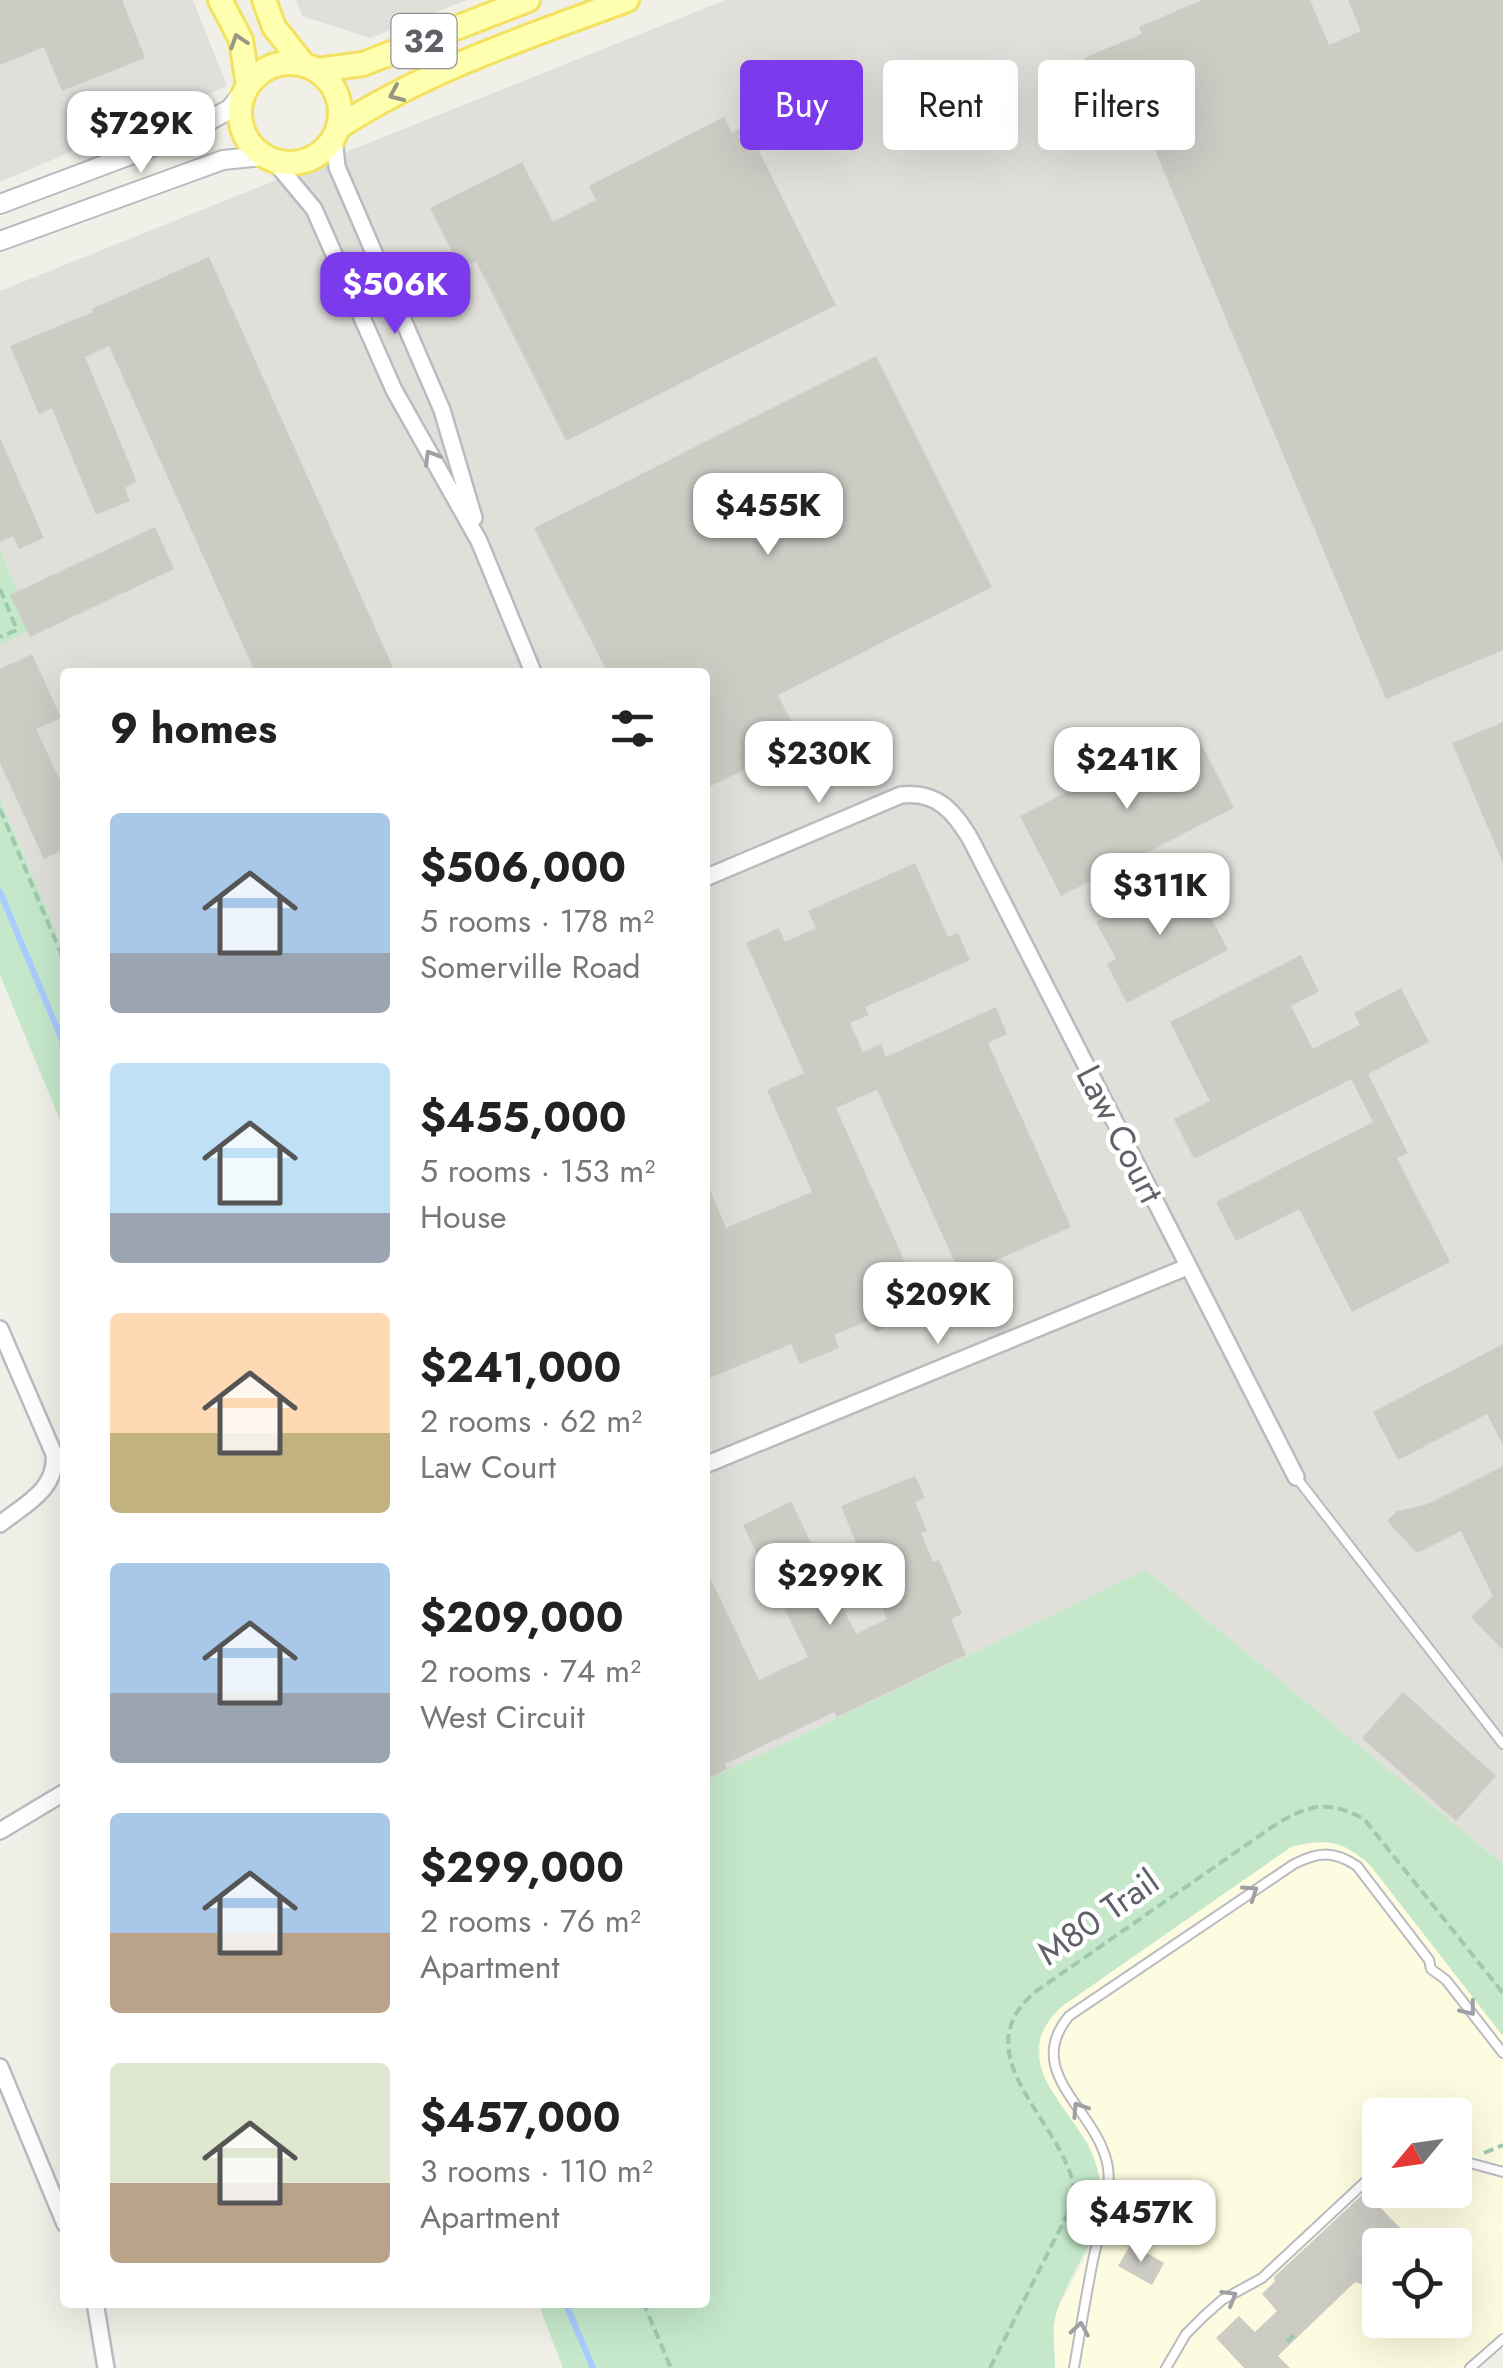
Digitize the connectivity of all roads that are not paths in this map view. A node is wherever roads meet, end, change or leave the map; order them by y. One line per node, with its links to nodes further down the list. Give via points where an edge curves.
1 (220, 0): 6 (main road, one-way to 1, via 241,40)
2 (264, 0): 5 (main road, via 274,27)
3 (528, 0): 5 (main road, 32, via 363,64)
4 (627, 0): 7 (main road, 32, one-way to 7, via 399,92)
5 (311, 67): 6 (main road, 32, via 275,64); 7 (main road, via 337,94)
6 (245, 89): 8 (main road, via 242,128); 9 (street, via 230,109 181,136)
7 (336, 132): 8 (main road, 32, via 324,151 306,161); 11 (street, via 337,166 442,410)
8 (269, 158): 10 (street, via 223,160); 11 (street, one-way to 8, via 394,390 314,209)
9 (0, 204)
10 (0, 241)
11 (480, 541): 12 (street)
12 (531, 668)
13 (710, 876): 14 (street, Law Court, via 901,796 935,798 950,810)
14 (1187, 1268): 16 (street); 17 (street, Law Court)
15 (0, 1329): 18 (street, via 56,1467 42,1491)
16 (710, 1463)
17 (1296, 1476): 19 (lane)
18 (0, 1524)
19 (1503, 1744)
20 (60, 1795): 21 (street)
21 (0, 1832)
22 (1503, 2053): 31 (lane, one-way to 22, via 1108,2169 1056,2073 1056,2032 1069,2016 1318,1852 1356,1866)
23 (0, 2067): 27 (street)
24 (1472, 2164): 25 (lane)
25 (1503, 2172)
26 (1362, 2185): 32 (lane, one-way to 26, via 1204,2316 1262,2278)
27 (60, 2212)
28 (96, 2308): 30 (street)
29 (1503, 2339): 33 (lane)
30 (106, 2368)
31 (1074, 2368)
32 (1166, 2368)
33 (1470, 2368)

